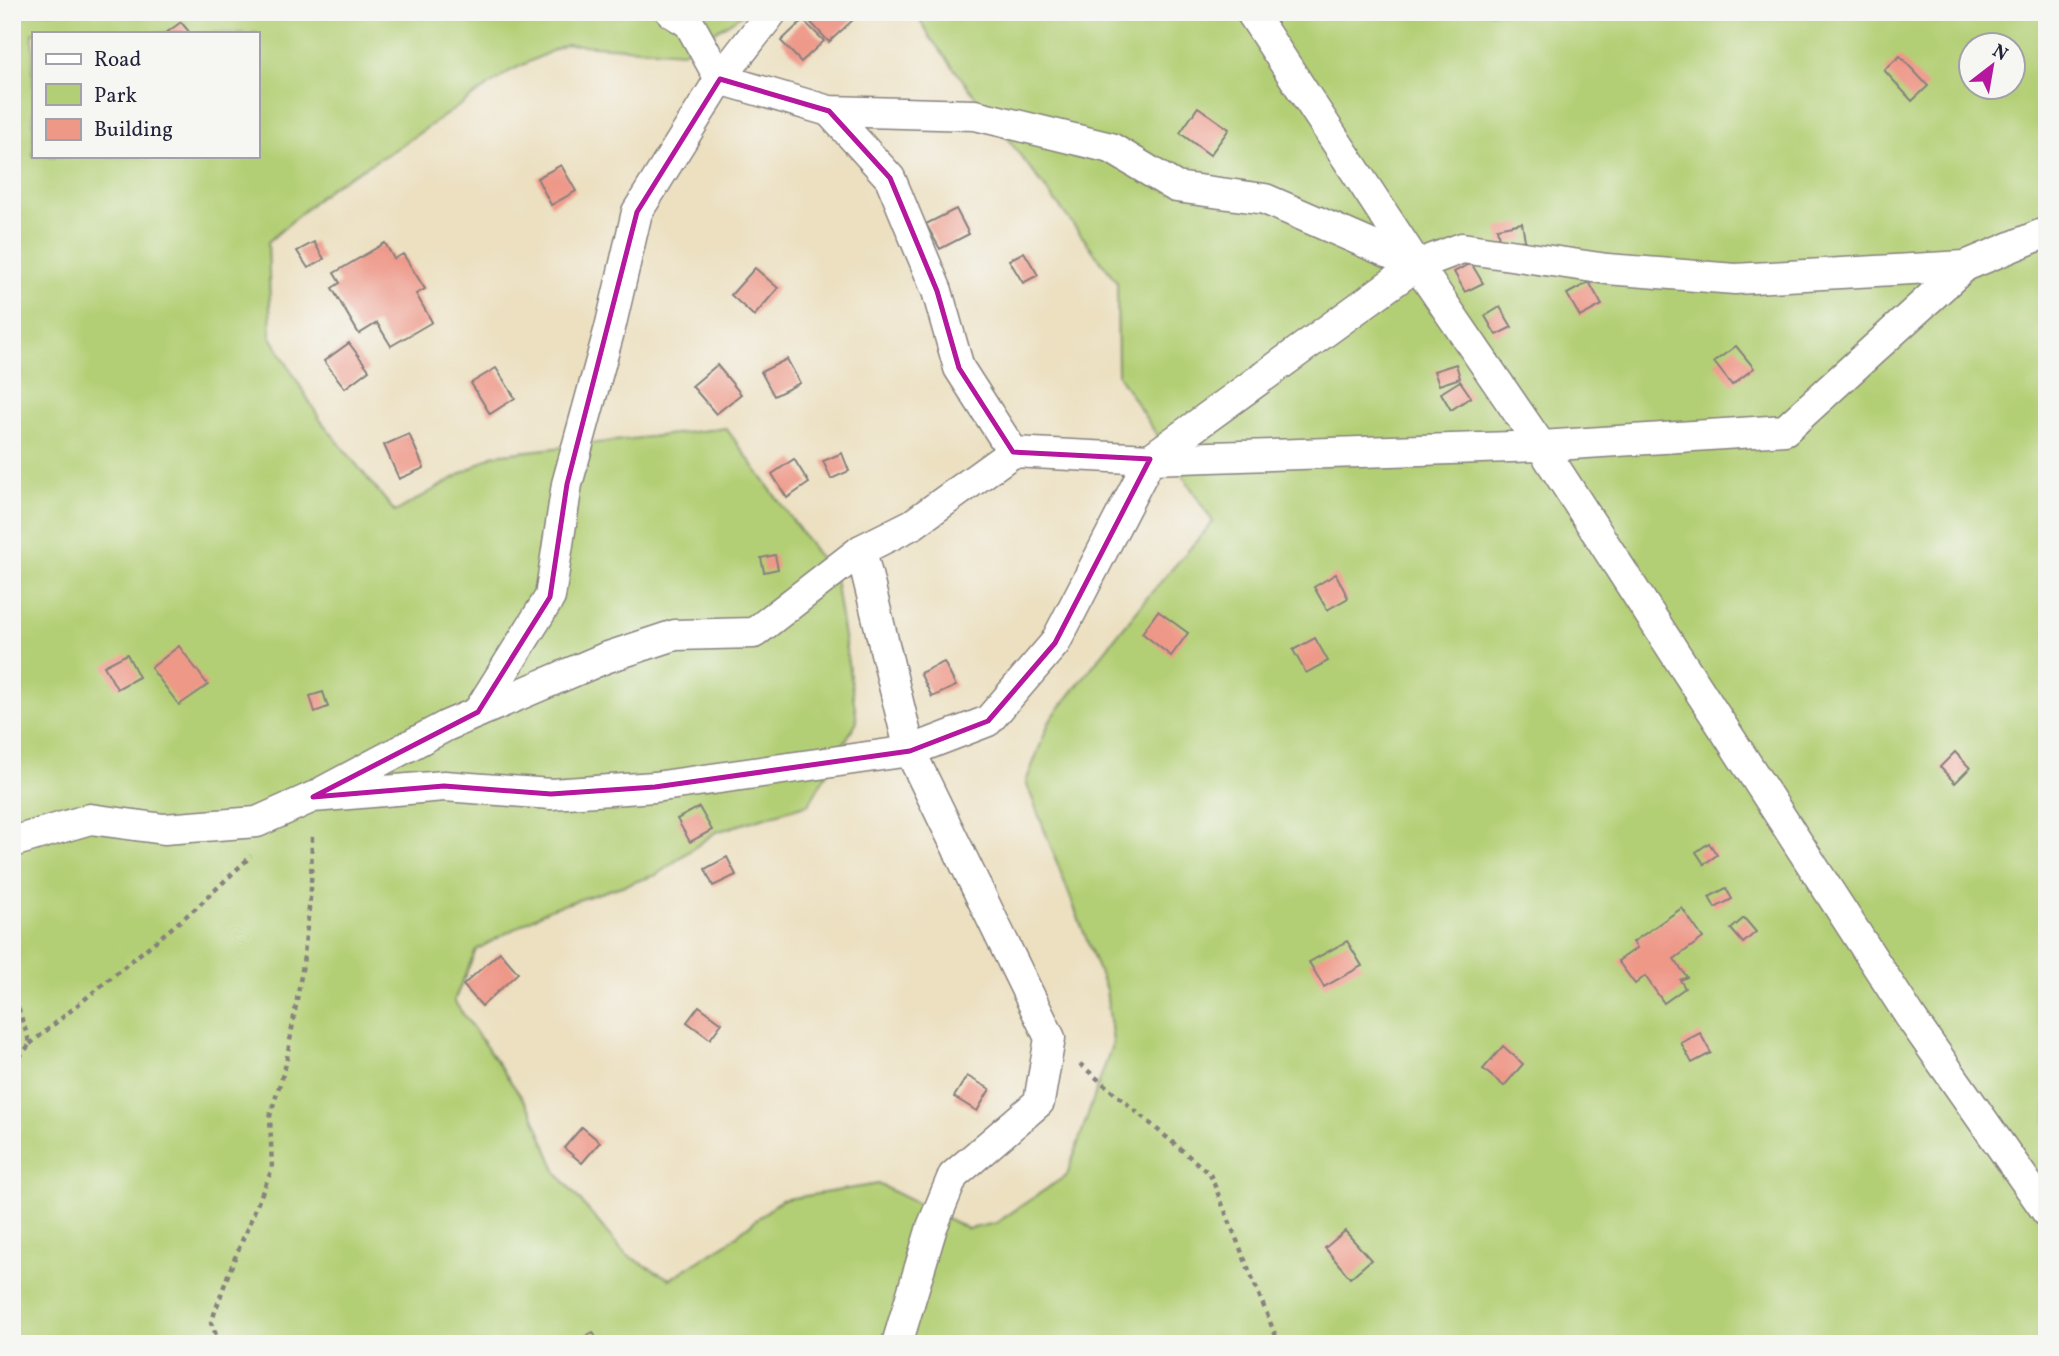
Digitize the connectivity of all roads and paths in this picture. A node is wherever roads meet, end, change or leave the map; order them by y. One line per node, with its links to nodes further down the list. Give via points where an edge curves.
1 (671, 12): 4 (street, via 689,23)
2 (772, 12): 4 (street)
3 (1251, 12): 7 (street)
4 (720, 79): 5 (street); 13 (street, via 637,212 566,484 550,597)
5 (829, 111): 7 (street, via 975,115 1111,148 1176,187 1265,198); 10 (street, via 890,178 937,291 959,368)
6 (2047, 232): 8 (street)
7 (1418, 265): 8 (street, via 1462,248 1607,269 1735,279); 9 (street); 11 (street)
8 (1965, 266): 9 (street, via 1785,430)
9 (1541, 446): 11 (street); 22 (street, via 1903,1006)
10 (1013, 452): 11 (street); 12 (street, via 913,524)
11 (1150, 459): 14 (street, via 1055,643 988,721)
12 (861, 550): 13 (street, via 754,633 675,635 605,658); 14 (street)
13 (478, 712): 15 (street)
14 (910, 751): 15 (street, via 655,788 551,794 444,786); 19 (street)
15 (313, 797): 16 (street, via 257,822 163,829 90,819); 23 (path, via 311,889 303,964 286,1064 270,1116 272,1169 211,1323)
16 (12, 842)
17 (255, 852): 20 (path, via 196,908)
18 (12, 989): 20 (path)
19 (1050, 1038): 24 (street, via 1039,1102 953,1176 932,1227); 25 (path, via 1210,1174)
20 (30, 1044): 21 (path)
21 (12, 1066)
22 (2047, 1212)
23 (220, 1344)
24 (897, 1344)
25 (1279, 1344)

